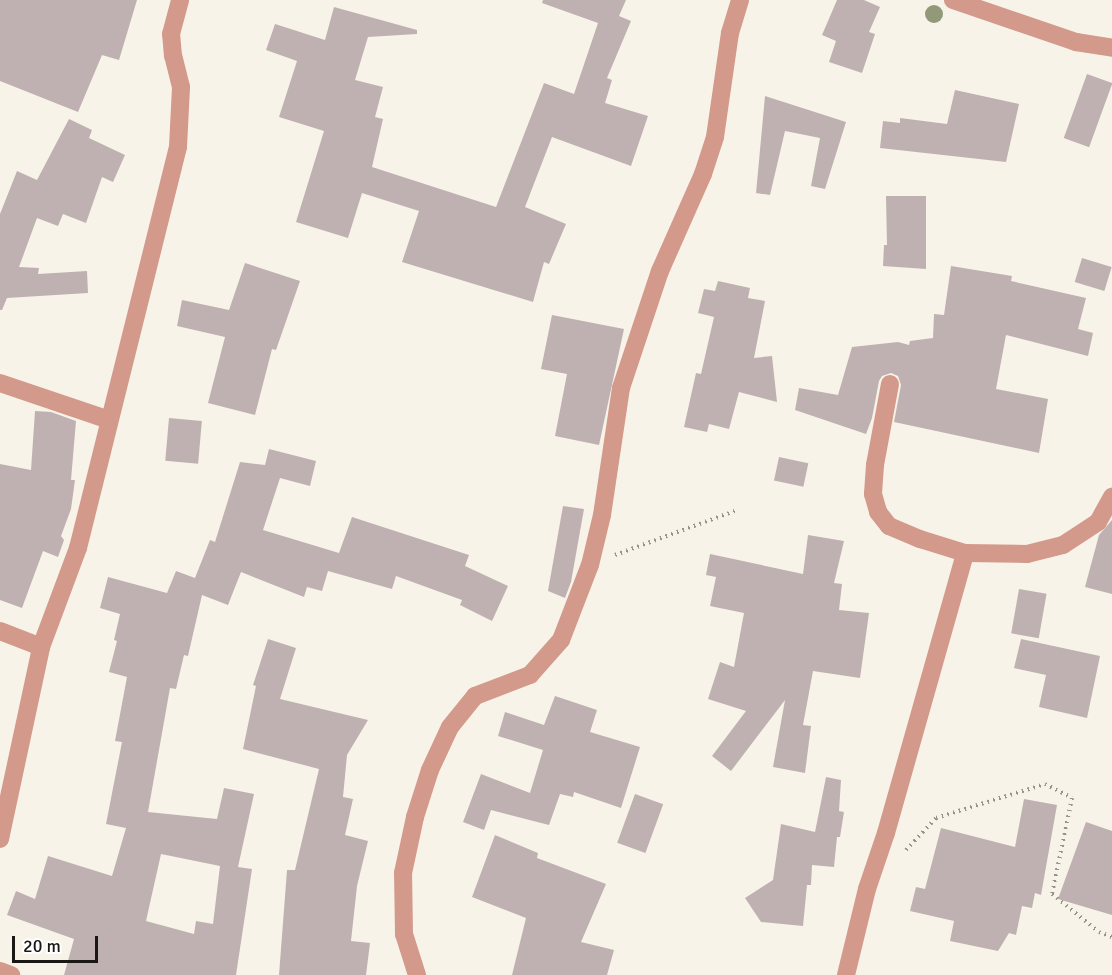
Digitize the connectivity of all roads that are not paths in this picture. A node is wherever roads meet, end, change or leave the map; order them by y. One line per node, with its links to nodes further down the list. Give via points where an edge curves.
1 (180, 0): 7 (street, via 171,33 181,87 178,147)
2 (740, 0): 15 (street, via 730,33 715,137 660,271 621,388 602,515 590,565 561,640 530,675 475,696 450,727 430,770 403,873 404,934)
3 (953, 0): 4 (street, via 1076,42)
4 (1112, 48)
5 (0, 383): 7 (street)
6 (890, 384): 9 (street, via 875,465 873,495 878,512 889,526)
7 (109, 420): 11 (street, via 78,548)
8 (1112, 497): 9 (street, via 1098,522 1063,545 1027,554)
9 (965, 553): 16 (street, via 867,889)
10 (0, 631): 11 (street)
11 (41, 648): 12 (street)
12 (0, 839)
13 (0, 971): 14 (street)
14 (11, 975)
15 (417, 975)
16 (846, 975)

